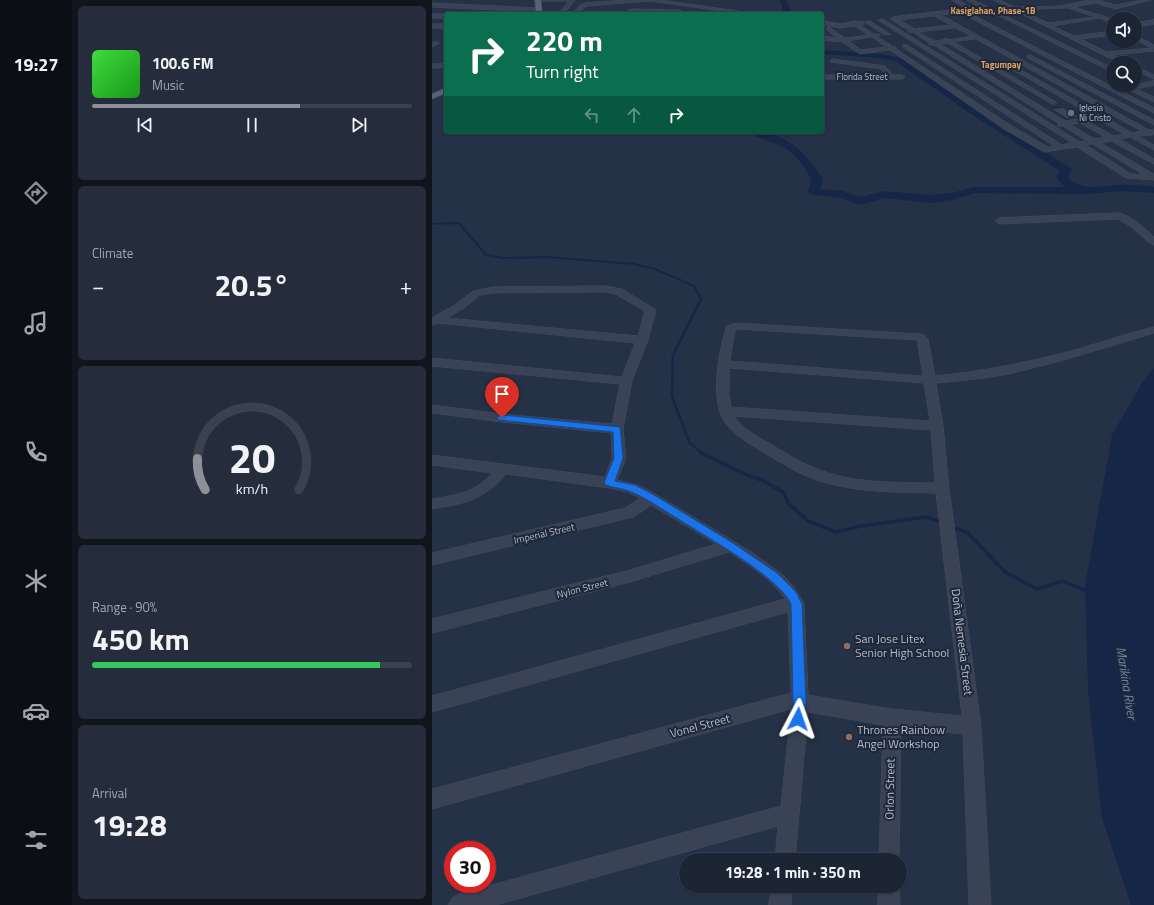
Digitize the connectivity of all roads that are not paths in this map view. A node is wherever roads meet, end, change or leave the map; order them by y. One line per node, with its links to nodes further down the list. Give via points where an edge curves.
1 (476, 0): 16 (street)
2 (538, 0): 20 (main road)
3 (542, 0): 4 (street)
4 (573, 0): 21 (street)
5 (954, 0): 26 (street)
6 (969, 0): 25 (street)
7 (996, 0): 18 (street)
8 (1123, 0): 12 (street)
9 (1149, 0): 12 (street, via 1116,7)
10 (1051, 2): 14 (street)
11 (1076, 2): 12 (street); 14 (street)
12 (1095, 2)
13 (447, 3): 15 (street); 16 (street)
14 (1067, 4): 18 (street); 33 (street)
15 (432, 5)
16 (475, 7): 20 (street, via 505,6)
17 (634, 7): 19 (street); 19 (street, via 660,2); 22 (street, via 582,6)
18 (1014, 9): 25 (street); 42 (street)
19 (681, 10): 23 (street)
20 (539, 12)
21 (563, 12)
22 (578, 12)
23 (718, 12)
24 (963, 12): 38 (street)
25 (993, 12): 26 (street); 68 (street)
26 (980, 13): 30 (street)
27 (952, 14): 31 (street)
28 (432, 16): 29 (street)
29 (444, 16)
30 (986, 16)
31 (932, 17): 32 (street); 47 (street)
32 (909, 18): 34 (street); 50 (street)
33 (1103, 18): 35 (street); 42 (street)
34 (895, 19): 36 (street); 53 (street)
35 (1106, 19)
36 (881, 20): 37 (street); 54 (street)
37 (868, 22): 41 (street); 56 (street)
38 (982, 22): 47 (street); 57 (street)
39 (824, 23): 46 (street)
40 (937, 23): 48 (street)
41 (854, 24): 46 (street); 60 (street)
42 (1047, 25): 61 (street)
43 (1154, 25): 51 (street)
44 (432, 26): 45 (street)
45 (444, 26)
46 (841, 26): 52 (street)
47 (955, 26): 48 (street); 65 (street)
48 (943, 27): 50 (street); 66 (street)
49 (829, 29): 67 (street)
50 (928, 29): 53 (street); 69 (street)
51 (1142, 29)
52 (847, 30)
53 (914, 31): 54 (street); 73 (street)
54 (899, 32): 56 (street); 74 (street)
55 (853, 34): 63 (street)
56 (887, 34): 60 (street); 64 (street)
57 (1004, 34): 65 (street); 78 (street)
58 (1106, 34): 61 (street)
59 (1142, 35): 80 (street)
60 (872, 36): 63 (street); 79 (street)
61 (1073, 37): 68 (street); 87 (street)
62 (824, 38): 67 (street)
63 (859, 38): 67 (street); 70 (street)
64 (893, 38)
65 (977, 38): 66 (street); 82 (street)
66 (964, 39): 69 (street); 76 (street)
67 (843, 40): 81 (street, via 860,52)
68 (1052, 40): 71 (street); 100 (street)
69 (949, 41): 73 (street); 86 (street)
70 (865, 42)
71 (1038, 42)
72 (900, 43): 77 (street)
73 (934, 43): 74 (street); 89 (street)
74 (919, 45): 77 (street); 90 (street)
75 (871, 46): 81 (street)
76 (976, 46)
77 (906, 47): 79 (street); 91 (street)
78 (1029, 47): 82 (street); 92 (street)
79 (890, 48): 81 (street); 93 (street)
80 (1154, 48): 87 (street)
81 (878, 50)
82 (1001, 51): 83 (street); 96 (street)
83 (987, 52)
84 (1022, 52): 94 (street)
85 (979, 53): 86 (street)
86 (972, 54): 89 (street); 102 (street)
87 (1107, 54): 88 (street)
88 (1111, 56)
89 (956, 57): 90 (street); 103 (street)
90 (942, 59): 91 (street); 105 (street)
91 (926, 60): 93 (street); 106 (street)
92 (1056, 60): 94 (street); 107 (street)
93 (911, 62): 112 (street)
94 (1040, 62): 96 (street); 113 (street)
95 (857, 63): 101 (street); 108 (street, via 846,72); 109 (street, via 883,67)
96 (1025, 64): 99 (street); 114 (street)
97 (432, 66): 98 (street)
98 (444, 66)
99 (1010, 66): 102 (street); 115 (street)
100 (1106, 67)
101 (828, 68): 108 (street, Florida Street)
102 (995, 69): 103 (street); 117 (street)
103 (980, 71): 105 (street); 119 (street)
104 (1142, 71): 111 (street)
105 (965, 73): 106 (street); 120 (street)
106 (949, 76): 112 (street); 124 (street)
107 (1086, 76): 113 (street); 125 (street)
108 (845, 77): 109 (street, Florida Street)
109 (891, 77): 110 (street, Florida Street)
110 (902, 77)
111 (1154, 77)
112 (933, 78): 126 (street)
113 (1070, 78): 114 (street); 127 (street)
114 (1055, 81): 115 (street); 129 (street)
115 (1041, 83): 117 (street); 130 (street)
116 (1154, 84): 118 (street)
117 (1023, 85): 119 (street); 132 (street)
118 (1144, 85): 121 (street)
119 (1006, 88): 120 (street); 133 (street)
120 (991, 90): 124 (street); 134 (street)
121 (1154, 90)
122 (444, 91): 128 (main road)
123 (1139, 92): 131 (street)
124 (976, 93): 126 (street); 135 (street)
125 (1118, 93): 127 (street); 136 (street)
126 (959, 94): 138 (street)
127 (1102, 95): 129 (street); 137 (street)
128 (432, 98)
129 (1086, 98): 130 (street); 139 (street)
130 (1071, 100): 132 (street); 140 (street)
131 (1154, 100)
132 (1054, 103): 133 (street)
133 (1037, 106): 134 (street); 142 (street)
134 (1020, 108): 135 (street); 144 (street)
135 (1004, 110): 138 (street); 145 (street)
136 (1152, 110): 137 (street)
137 (1133, 112): 139 (street); 143 (street)
138 (987, 113): 146 (street)
139 (1117, 115): 140 (street); 147 (street)
140 (1101, 118): 141 (street); 148 (street)
141 (1082, 121): 142 (street); 149 (street)
142 (1064, 123): 144 (street); 150 (street)
143 (1154, 123)
144 (1047, 126): 145 (street); 151 (street)
145 (1031, 129): 146 (street); 152 (street)
146 (1016, 131): 152 (street, via 1047,150)
147 (1152, 133): 148 (street)
148 (1131, 135): 149 (street); 153 (street)
149 (1115, 139): 150 (street); 154 (street)
150 (1096, 142): 151 (street); 155 (street)
151 (1077, 145): 152 (street); 155 (street, via 1129,176)
152 (1062, 148)
153 (1154, 148)
154 (1154, 162)
155 (1154, 178)
156 (999, 221): 157 (street, via 1119,216 1126,218)
157 (1154, 242)
158 (435, 321): 160 (street); 160 (street, via 482,291 605,289 630,296 651,310)
159 (1154, 330): 163 (street, via 1003,371)
160 (642, 340): 164 (street)
161 (432, 362): 164 (street)
162 (725, 364): 163 (street); 163 (street, Doña Nemesia Street, via 730,329 736,326 920,337 923,341); 166 (street, via 722,386)
163 (930, 380): 167 (street, Doña Nemesia Street)
164 (626, 381): 168 (street)
165 (432, 409): 168 (street)
166 (725, 411): 167 (street); 172 (street, via 736,428 746,436 813,474 869,485)
167 (937, 426): 172 (street, Doña Nemesia Street)
168 (617, 429): 171 (street, via 619,458)
169 (432, 460): 170 (street)
170 (502, 470): 171 (street); 174 (street, via 484,490 462,499)
171 (609, 483): 173 (street, via 631,488)
172 (942, 488): 182 (street, Doña Nemesia Street)
173 (651, 498): 175 (street); 176 (street, Imperial Street, via 629,513)
174 (432, 504)
175 (730, 546): 177 (street, via 773,576 792,595); 178 (street, Nylon Street, via 630,576)
176 (432, 559)
177 (796, 604): 179 (street); 180 (street)
178 (432, 626)
179 (800, 703): 181 (street, Vonel Street); 183 (street, Vonel Street, via 791,701); 184 (street)
180 (432, 704)
181 (892, 718): 182 (street, Vonel Street); 186 (street, Orlon Street)
182 (972, 726): 192 (street, Doña Nemesia Street)
183 (432, 799)
184 (790, 813): 185 (street); 189 (street)
185 (786, 853)
186 (889, 853)
187 (781, 893): 190 (street)
188 (889, 893): 191 (street)
189 (459, 905)
190 (780, 905)
191 (889, 905)
192 (980, 905)

